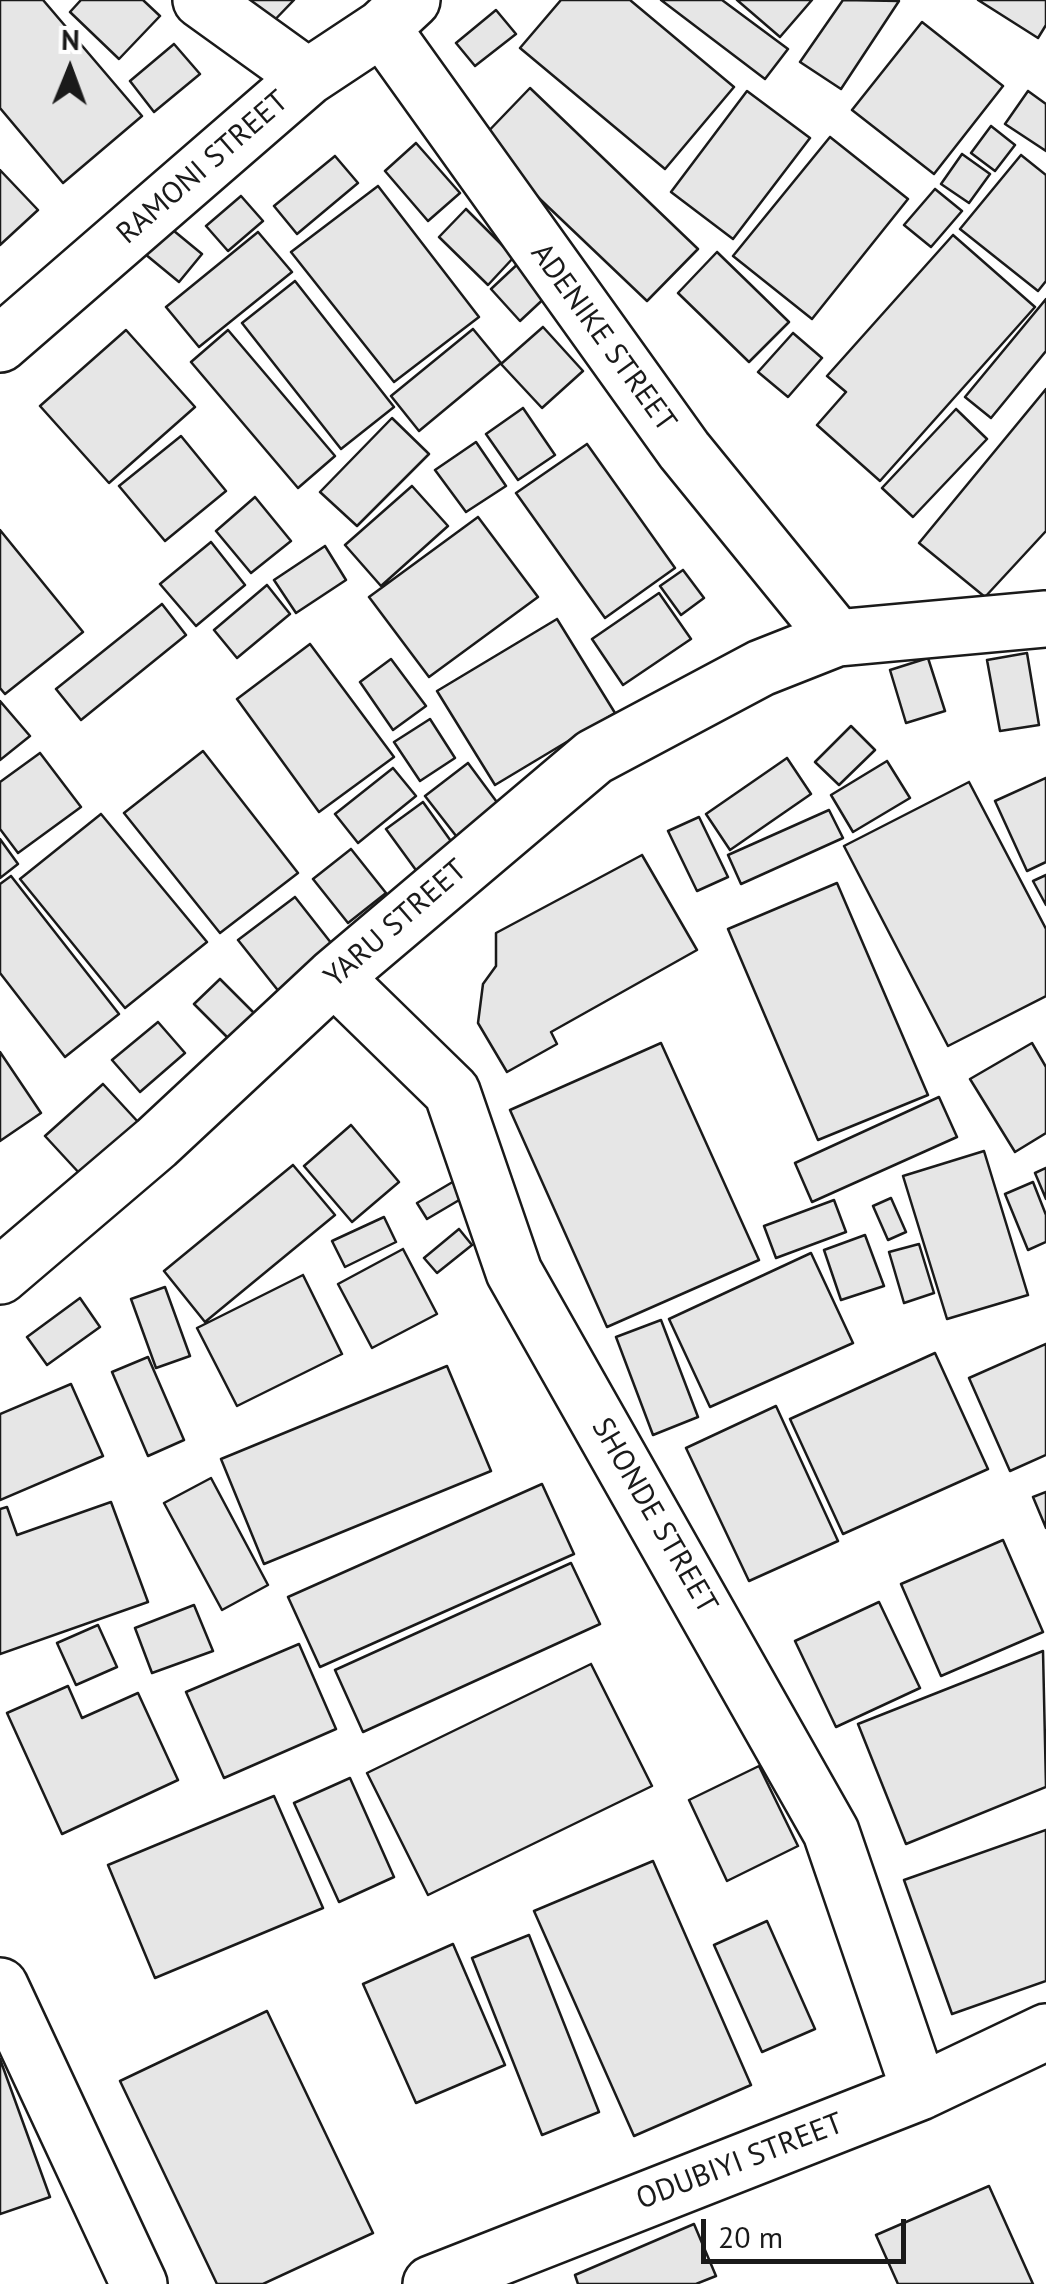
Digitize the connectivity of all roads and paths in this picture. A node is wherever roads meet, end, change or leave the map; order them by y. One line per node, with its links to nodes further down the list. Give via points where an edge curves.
1 (201, 0): 3 (street)
2 (397, 14): 3 (street, RAMONI STREET); 6 (street, ADENIKE STREET, via 684,450)
3 (308, 76): 4 (street, RAMONI STREET)
4 (0, 344)
5 (1046, 619): 6 (street, YARU STREET)
6 (837, 638): 7 (street, YARU STREET, via 761,668 594,757)
7 (334, 977): 8 (street, YARU STREET); 11 (street, SHONDE STREET, via 452,1092 514,1272 831,1832)
8 (0, 1276)
9 (0, 1986): 12 (street)
10 (1043, 2042): 11 (street, ODUBIYI STREET)
11 (920, 2092): 13 (street, ODUBIYI STREET)
12 (139, 2284)
13 (431, 2284)

